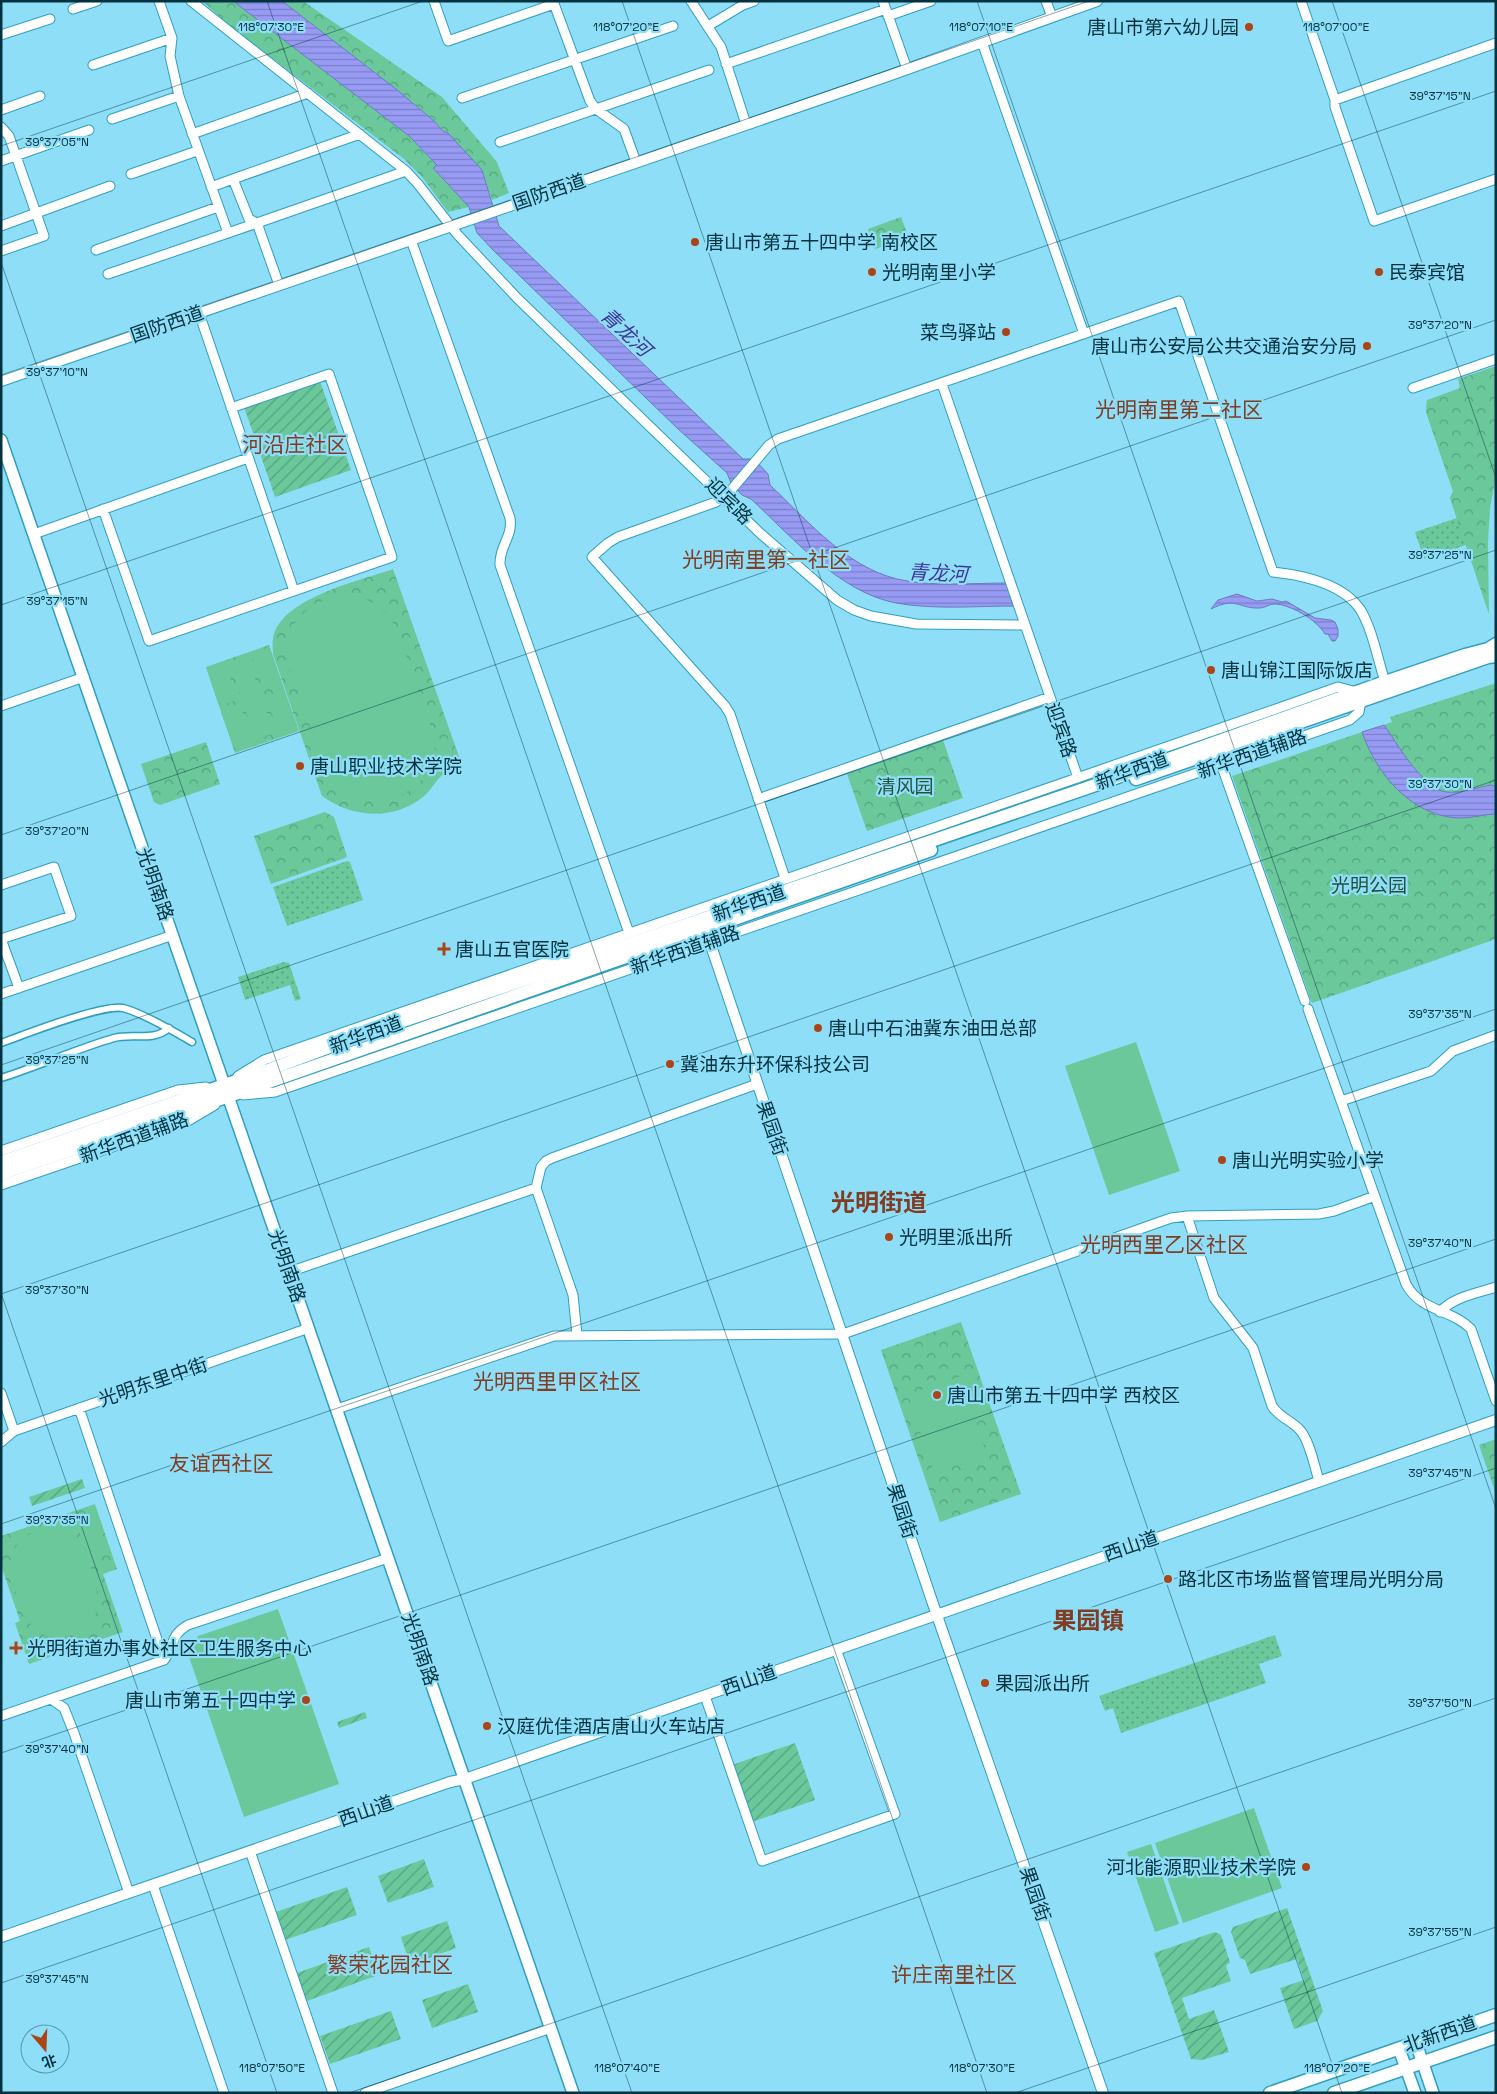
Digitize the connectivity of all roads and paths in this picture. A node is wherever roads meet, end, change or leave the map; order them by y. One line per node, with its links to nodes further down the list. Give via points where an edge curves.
1 (97, 1): 12 (street)
2 (159, 1): 19 (street)
3 (191, 1): 27 (street, 迎宾路)
4 (434, 1): 11 (street, via 448,41)
5 (691, 1): 17 (street)
6 (754, 1): 17 (street)
7 (931, 1): 13 (street)
8 (1046, 1): 14 (street)
9 (1097, 1): 14 (street, 国防西道)
10 (1301, 1): 31 (street)
11 (554, 3): 22 (street)
12 (73, 9)
13 (886, 9): 23 (street); 25 (street)
14 (1052, 17): 20 (street, 国防西道)
15 (50, 19): 18 (street)
16 (673, 26): 22 (street)
17 (708, 26): 23 (street)
18 (1, 36)
19 (172, 38): 24 (street); 29 (street, via 170,56)
20 (982, 42): 25 (street, 国防西道); 63 (street)
21 (1496, 43): 31 (street)
22 (574, 60): 30 (street); 32 (street)
23 (726, 64): 35 (street)
24 (93, 65)
25 (907, 69): 35 (street, 国防西道)
26 (709, 70): 32 (street)
27 (308, 93): 38 (street); 39 (street, 迎宾路)
28 (40, 96): 33 (street)
29 (179, 96): 34 (street); 38 (street)
30 (462, 98)
31 (1335, 100): 48 (street, via 1374,221)
32 (596, 109): 40 (street); 44 (street, via 624,129)
33 (1, 110)
34 (112, 118)
35 (746, 124): 44 (street, 国防西道)
36 (1, 127): 42 (street, via 9,136)
37 (89, 130): 42 (street)
38 (192, 134): 41 (street)
39 (360, 134): 45 (street, 迎宾路); 47 (street)
40 (500, 142)
41 (198, 151): 46 (street); 50 (street)
42 (16, 156): 43 (street); 52 (street)
43 (1, 161)
44 (636, 162): 55 (street, 国防西道)
45 (406, 171): 53 (street); 55 (street, 迎宾路)
46 (131, 174)
47 (233, 179): 50 (street); 53 (street, via 249,219)
48 (1496, 179)
49 (110, 186): 52 (street)
50 (212, 187): 51 (street)
51 (218, 207): 56 (street); 58 (street)
52 (36, 214): 54 (street); 59 (street, via 44,236)
53 (257, 223): 56 (street); 61 (street)
54 (1, 226)
55 (456, 228): 57 (street, 国防西道); 71 (street, 迎宾路, via 517,298)
56 (228, 233): 60 (street)
57 (412, 240): 61 (street, 国防西道); 94 (street, via 510,518 511,527 500,554 500,565)
58 (96, 250)
59 (1, 251)
60 (108, 274)
61 (279, 286): 62 (street, 国防西道)
62 (199, 313): 65 (street, 国防西道); 68 (street)
63 (1084, 334): 66 (street); 82 (street, via 1178,301 1273,572 1314,580 1350,599 1365,618)
64 (1496, 360): 67 (street)
65 (1, 382)
66 (942, 384): 71 (street, via 778,439); 75 (street)
67 (1414, 388)
68 (231, 408): 70 (street); 74 (street, via 329,374 392,558)
69 (1, 440): 73 (main road, 光明南路)
70 (248, 458): 72 (street); 74 (street)
71 (724, 496): 75 (street, 迎宾路, via 775,546 854,610 916,624); 90 (street, via 716,502 618,537 592,557 725,706)
72 (103, 510): 73 (street); 74 (street, via 149,641)
73 (34, 534): 81 (main road, 光明南路)
74 (294, 591)
75 (1025, 624): 83 (street, 迎宾路)
76 (1496, 636): 79 (street)
77 (1496, 644): 79 (main road, 新华西道)
78 (1496, 656): 79 (main road, 新华西道)
79 (1467, 660): 80 (street); 82 (main road, 新华西道); 84 (main road, 新华西道)
80 (1496, 661)
81 (84, 678): 85 (street); 95 (main road, 光明南路)
82 (1386, 682): 84 (main road, 新华西道)
83 (1050, 697): 89 (street, 迎宾路); 90 (street)
84 (1359, 697): 86 (street, 新华西道辅路, via 1338,687); 87 (main road, 新华西道); 88 (street, 新华西道辅路, via 1359,712 1350,720); 93 (main road, 新华西道)
85 (1, 706)
86 (1276, 708): 87 (street); 89 (street, 新华西道辅路)
87 (1261, 726): 106 (main road, 新华西道, via 362,1035)
88 (1221, 764): 97 (street, 新华西道辅路); 107 (street)
89 (1078, 778): 91 (street, 新华西道辅路)
90 (758, 799): 91 (street)
91 (785, 878): 94 (street, 新华西道辅路)
92 (1, 885): 96 (street, via 54,867 71,916)
93 (704, 928): 97 (street, 果园街); 106 (main road, 新华西道)
94 (629, 933): 106 (street, 新华西道辅路, via 264,1060)
95 (173, 935): 98 (street); 106 (main road, 光明南路)
96 (1, 939): 98 (street)
97 (709, 942): 105 (street, 果园街); 106 (street, 新华西道辅路, via 275,1092)
98 (18, 988): 99 (street)
99 (1, 994)
100 (169, 1028): 102 (street); 103 (street, via 122,1008 100,1009); 104 (street, via 163,1034 116,1038)
101 (1496, 1035): 107 (street, via 1453,1051 1432,1071)
102 (192, 1042)
103 (1, 1043)
104 (1, 1078)
105 (757, 1084): 112 (street, via 546,1161 540,1167); 119 (street, 果园街)
106 (227, 1091): 108 (street, 新华西道辅路, via 178,1090); 109 (main road, 新华西道); 110 (main road, 新华西道); 111 (street, 新华西道辅路, via 188,1121); 115 (main road, 光明南路)
107 (1341, 1101): 113 (street)
108 (1, 1151)
109 (1, 1162)
110 (1, 1174)
111 (1, 1185)
112 (536, 1188): 115 (street); 120 (street, via 573,1295)
113 (1375, 1196): 114 (street, via 1319,1214); 117 (street, via 1412,1294)
114 (1187, 1216): 119 (street, via 1171,1218); 128 (street, via 1214,1298 1253,1348 1272,1406 1305,1436)
115 (289, 1272): 118 (main road, 光明南路)
116 (1496, 1288): 117 (street, via 1458,1300)
117 (1440, 1312): 122 (street, via 1463,1321 1471,1329)
118 (309, 1328): 123 (street, 光明东里中街); 124 (main road, 光明南路)
119 (843, 1334): 120 (street); 130 (street, 果园街)
120 (577, 1335): 124 (street, via 554,1336)
121 (1, 1393): 126 (street)
122 (1496, 1401)
123 (80, 1408): 126 (street, 光明东里中街); 132 (street)
124 (337, 1409): 129 (main road, 光明南路)
125 (1496, 1420): 128 (street, 西山道)
126 (14, 1431): 127 (street, 光明东里中街)
127 (1, 1442)
128 (1319, 1481): 130 (street, 西山道)
129 (388, 1558): 132 (street, via 188,1625 174,1636); 136 (main road, 光明南路)
130 (937, 1614): 131 (street, 西山道); 152 (street, 果园街)
131 (836, 1649): 133 (street, 西山道); 133 (street, via 894,1814 762,1861)
132 (164, 1660): 134 (street)
133 (705, 1696): 136 (street, 西山道)
134 (51, 1699): 135 (street); 139 (street, via 64,1708)
135 (1, 1716)
136 (465, 1779): 137 (street, 西山道); 142 (main road, 光明南路)
137 (250, 1851): 138 (street, 西山道); 149 (street)
138 (153, 1885): 139 (street, 西山道); 148 (street)
139 (129, 1893): 140 (street, 西山道)
140 (1, 1937)
141 (1496, 2015): 144 (main road, 北新西道)
142 (551, 2028): 150 (street); 151 (main road, 光明南路)
143 (1496, 2037): 146 (main road, 北新西道)
144 (1416, 2043): 145 (main road, 北新西道); 146 (main road)
145 (1399, 2049): 147 (main road); 153 (main road, 北新西道)
146 (1423, 2062): 147 (main road, 北新西道); 156 (main road)
147 (1406, 2068): 154 (main road, 北新西道); 155 (main road)
148 (224, 2093)
149 (333, 2093)
150 (365, 2093)
151 (573, 2093)
152 (1103, 2093)
153 (1270, 2093)
154 (1334, 2093)
155 (1415, 2093)
156 (1433, 2093)

